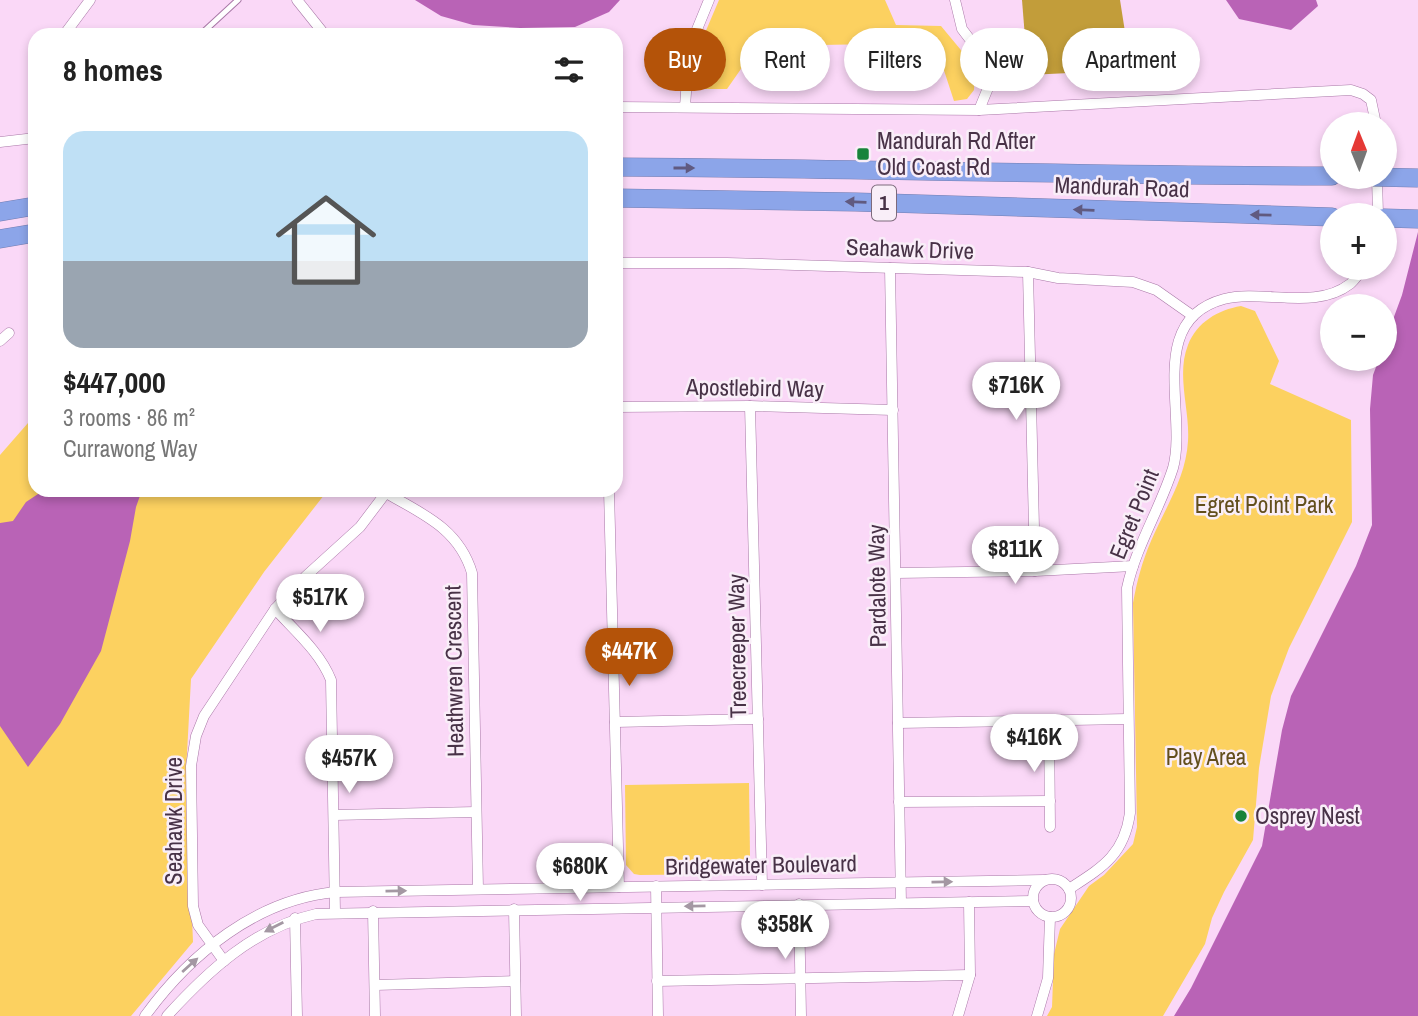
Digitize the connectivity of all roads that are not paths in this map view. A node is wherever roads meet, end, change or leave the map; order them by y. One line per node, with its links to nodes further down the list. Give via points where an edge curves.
1 (90, 0): 6 (street)
2 (238, 0): 7 (lane)
3 (297, 0): 8 (street)
4 (709, 0): 10 (street, via 689,49)
5 (955, 0): 11 (street, via 962,29 988,71 988,88)
6 (69, 28)
7 (208, 28)
8 (319, 28)
9 (623, 107): 10 (street)
10 (685, 107): 11 (street)
11 (978, 110): 12 (street, via 1351,90 1371,100)
12 (1374, 112)
13 (28, 139): 14 (street)
14 (0, 142)
15 (623, 167): 16 (highway, Mandurah Road / 1, one-way to 16)
16 (1320, 176)
17 (1397, 178): 18 (highway, bridge)
18 (1418, 178)
19 (623, 198): 22 (highway, Mandurah Road / 1, one-way to 19)
20 (28, 207): 21 (highway)
21 (0, 212)
22 (1320, 217)
23 (1397, 218): 24 (highway)
24 (1418, 219)
25 (28, 234): 26 (highway)
26 (0, 239)
27 (623, 264): 28 (street, Seahawk Drive)
28 (890, 268): 29 (street, Seahawk Drive); 36 (street, Pardalote Way)
29 (1028, 272): 31 (street, Seahawk Drive, via 1133,282 1156,290); 41 (street)
30 (1354, 280): 31 (street, via 1310,298 1225,299)
31 (1193, 316): 40 (street, Egret Point, via 1177,347 1173,368 1173,466)
32 (9, 334): 33 (street)
33 (0, 341)
34 (750, 406): 35 (street, Apostlebird Way); 36 (street, Apostlebird Way); 44 (street, Treecreeper Way)
35 (623, 407)
36 (893, 410): 42 (street, Pardalote Way)
37 (382, 497): 43 (street, Seahawk Drive, via 360,527)
38 (396, 497): 51 (street, Heathwren Crescent, via 451,534 472,573)
39 (609, 497): 47 (street)
40 (1133, 566): 41 (street); 45 (street, Egret Point, via 1126,608)
41 (1035, 571): 42 (street)
42 (896, 573): 48 (street, Pardalote Way)
43 (275, 610): 52 (street, via 312,648 331,680); 72 (street, Seahawk Drive, via 210,705 193,750 193,906 198,925)
44 (758, 719): 47 (street); 56 (street, Treecreeper Way)
45 (1128, 719): 46 (street); 60 (street, Egret Point, via 1127,834 1111,858)
46 (1049, 720): 48 (street); 49 (street)
47 (615, 722): 58 (street)
48 (898, 723): 50 (street, Pardalote Way)
49 (1050, 801): 50 (street); 53 (street)
50 (899, 802): 55 (street, Pardalote Way)
51 (476, 812): 52 (street); 59 (street, Heathwren Crescent)
52 (334, 815): 61 (street)
53 (1050, 827)
54 (1044, 880): 55 (street, Bridgewater Boulevard, one-way to 54); 60 (street, via 1058,880); 62 (street, via 1033,892)
55 (901, 883): 56 (street, Bridgewater Boulevard); 64 (street, Pardalote Way)
56 (762, 885): 57 (street, Bridgewater Boulevard)
57 (656, 886): 58 (street, Bridgewater Boulevard); 66 (street)
58 (619, 887): 59 (street, Bridgewater Boulevard)
59 (478, 889): 61 (street, Bridgewater Boulevard, one-way to 59)
60 (1069, 889): 70 (street, via 1068,909)
61 (335, 892): 69 (street); 72 (street, Bridgewater Boulevard, via 280,903)
62 (1033, 901): 63 (street, Bridgewater Boulevard); 70 (street, via 1036,909)
63 (969, 902): 64 (street, Bridgewater Boulevard); 74 (street)
64 (901, 903): 65 (street, Bridgewater Boulevard)
65 (799, 905): 66 (street, Bridgewater Boulevard, one-way to 66); 75 (street)
66 (656, 907): 67 (street, Bridgewater Boulevard); 77 (street)
67 (514, 909): 68 (street, Bridgewater Boulevard); 76 (street)
68 (373, 911): 69 (street, Bridgewater Boulevard); 78 (street)
69 (335, 912): 71 (street, Bridgewater Boulevard)
70 (1050, 917): 87 (street, via 1048,978)
71 (295, 918): 73 (street, Bridgewater Boulevard, one-way to 73, via 263,933); 81 (street)
72 (212, 946): 73 (street, Seahawk Drive); 79 (street, Bridgewater Boulevard, one-way to 72, via 186,966)
73 (224, 961): 80 (street, Bridgewater Boulevard)
74 (970, 975): 75 (street); 86 (street)
75 (801, 979): 77 (street); 85 (street)
76 (515, 981): 78 (street); 83 (street)
77 (657, 981): 84 (street)
78 (374, 985): 82 (street)
79 (145, 1016)
80 (167, 1016)
81 (297, 1016)
82 (375, 1016)
83 (516, 1016)
84 (658, 1016)
85 (801, 1016)
86 (958, 1016)
87 (1037, 1016)

